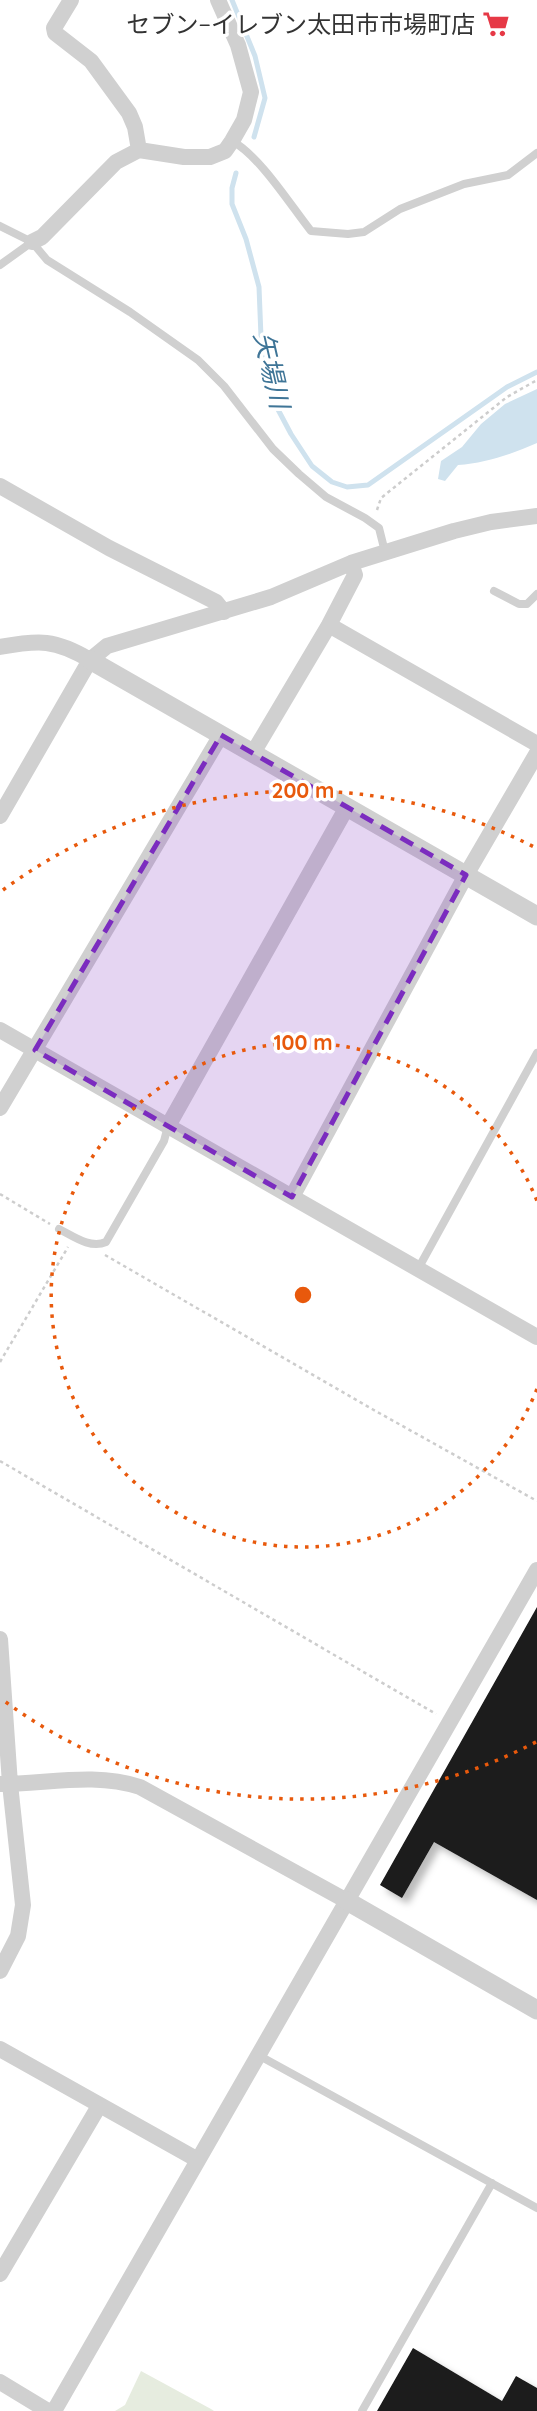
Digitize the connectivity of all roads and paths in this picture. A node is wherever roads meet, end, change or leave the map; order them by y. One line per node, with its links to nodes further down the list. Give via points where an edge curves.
1 (71, 0): 4 (street, via 55,33 91,61 129,113)
2 (218, 0): 3 (street, via 238,45 250,92 244,120)
3 (232, 141): 4 (street, via 225,151 210,157); 5 (lane, via 258,162 311,232 348,234 364,232 400,209 464,184 508,175)
4 (139, 150): 7 (street, via 116,162)
5 (537, 153)
6 (0, 226): 7 (lane)
7 (32, 242): 8 (lane); 12 (lane, via 47,260 198,360 299,474 326,497)
8 (0, 265)
9 (537, 380): 12 (path, via 507,397 381,498)
10 (0, 486): 17 (street, via 109,548 216,601)
11 (537, 516): 13 (street, via 491,522)
12 (372, 523): 13 (lane, via 379,528)
13 (385, 552): 14 (street)
14 (351, 563): 17 (street); 18 (street, via 355,575)
15 (494, 591): 16 (lane, via 519,604 527,604)
16 (537, 594)
17 (224, 612): 20 (street, via 107,646)
18 (329, 625): 22 (street); 23 (street)
19 (0, 647): 20 (street, via 56,643)
20 (90, 660): 21 (street); 26 (street)
21 (221, 735): 23 (street); 30 (street)
22 (537, 744)
23 (253, 753): 25 (street)
24 (537, 753): 27 (street)
25 (347, 807): 27 (street); 33 (street)
26 (0, 816)
27 (466, 875): 28 (street); 35 (street)
28 (537, 916)
29 (0, 1030): 30 (street)
30 (35, 1050): 32 (street); 33 (street)
31 (537, 1053): 39 (lane)
32 (0, 1108)
33 (168, 1126): 35 (street); 38 (lane, via 164,1141 106,1242)
34 (0, 1194): 36 (path)
35 (292, 1197): 39 (street)
36 (59, 1229): 37 (lane)
37 (74, 1237): 38 (lane); 41 (path)
38 (99, 1245): 43 (path, via 105,1255)
39 (418, 1269): 40 (street)
40 (537, 1337)
41 (0, 1362)
42 (0, 1461): 46 (path)
43 (537, 1501)
44 (537, 1570): 46 (street)
45 (0, 1639): 47 (street)
46 (450, 1722): 48 (street)
47 (5, 1784): 48 (street, via 93,1779 140,1787); 49 (street, via 23,1905 18,1936)
48 (347, 1901): 50 (street); 52 (street)
49 (0, 1972)
50 (537, 2010)
51 (0, 2049): 53 (street)
52 (258, 2055): 54 (street); 55 (lane)
53 (99, 2106): 54 (street); 57 (street)
54 (198, 2161): 60 (street)
55 (492, 2183): 56 (lane); 61 (lane)
56 (537, 2208)
57 (0, 2274)
58 (0, 2382): 59 (street)
59 (48, 2411)
60 (54, 2411)
61 (362, 2411)

